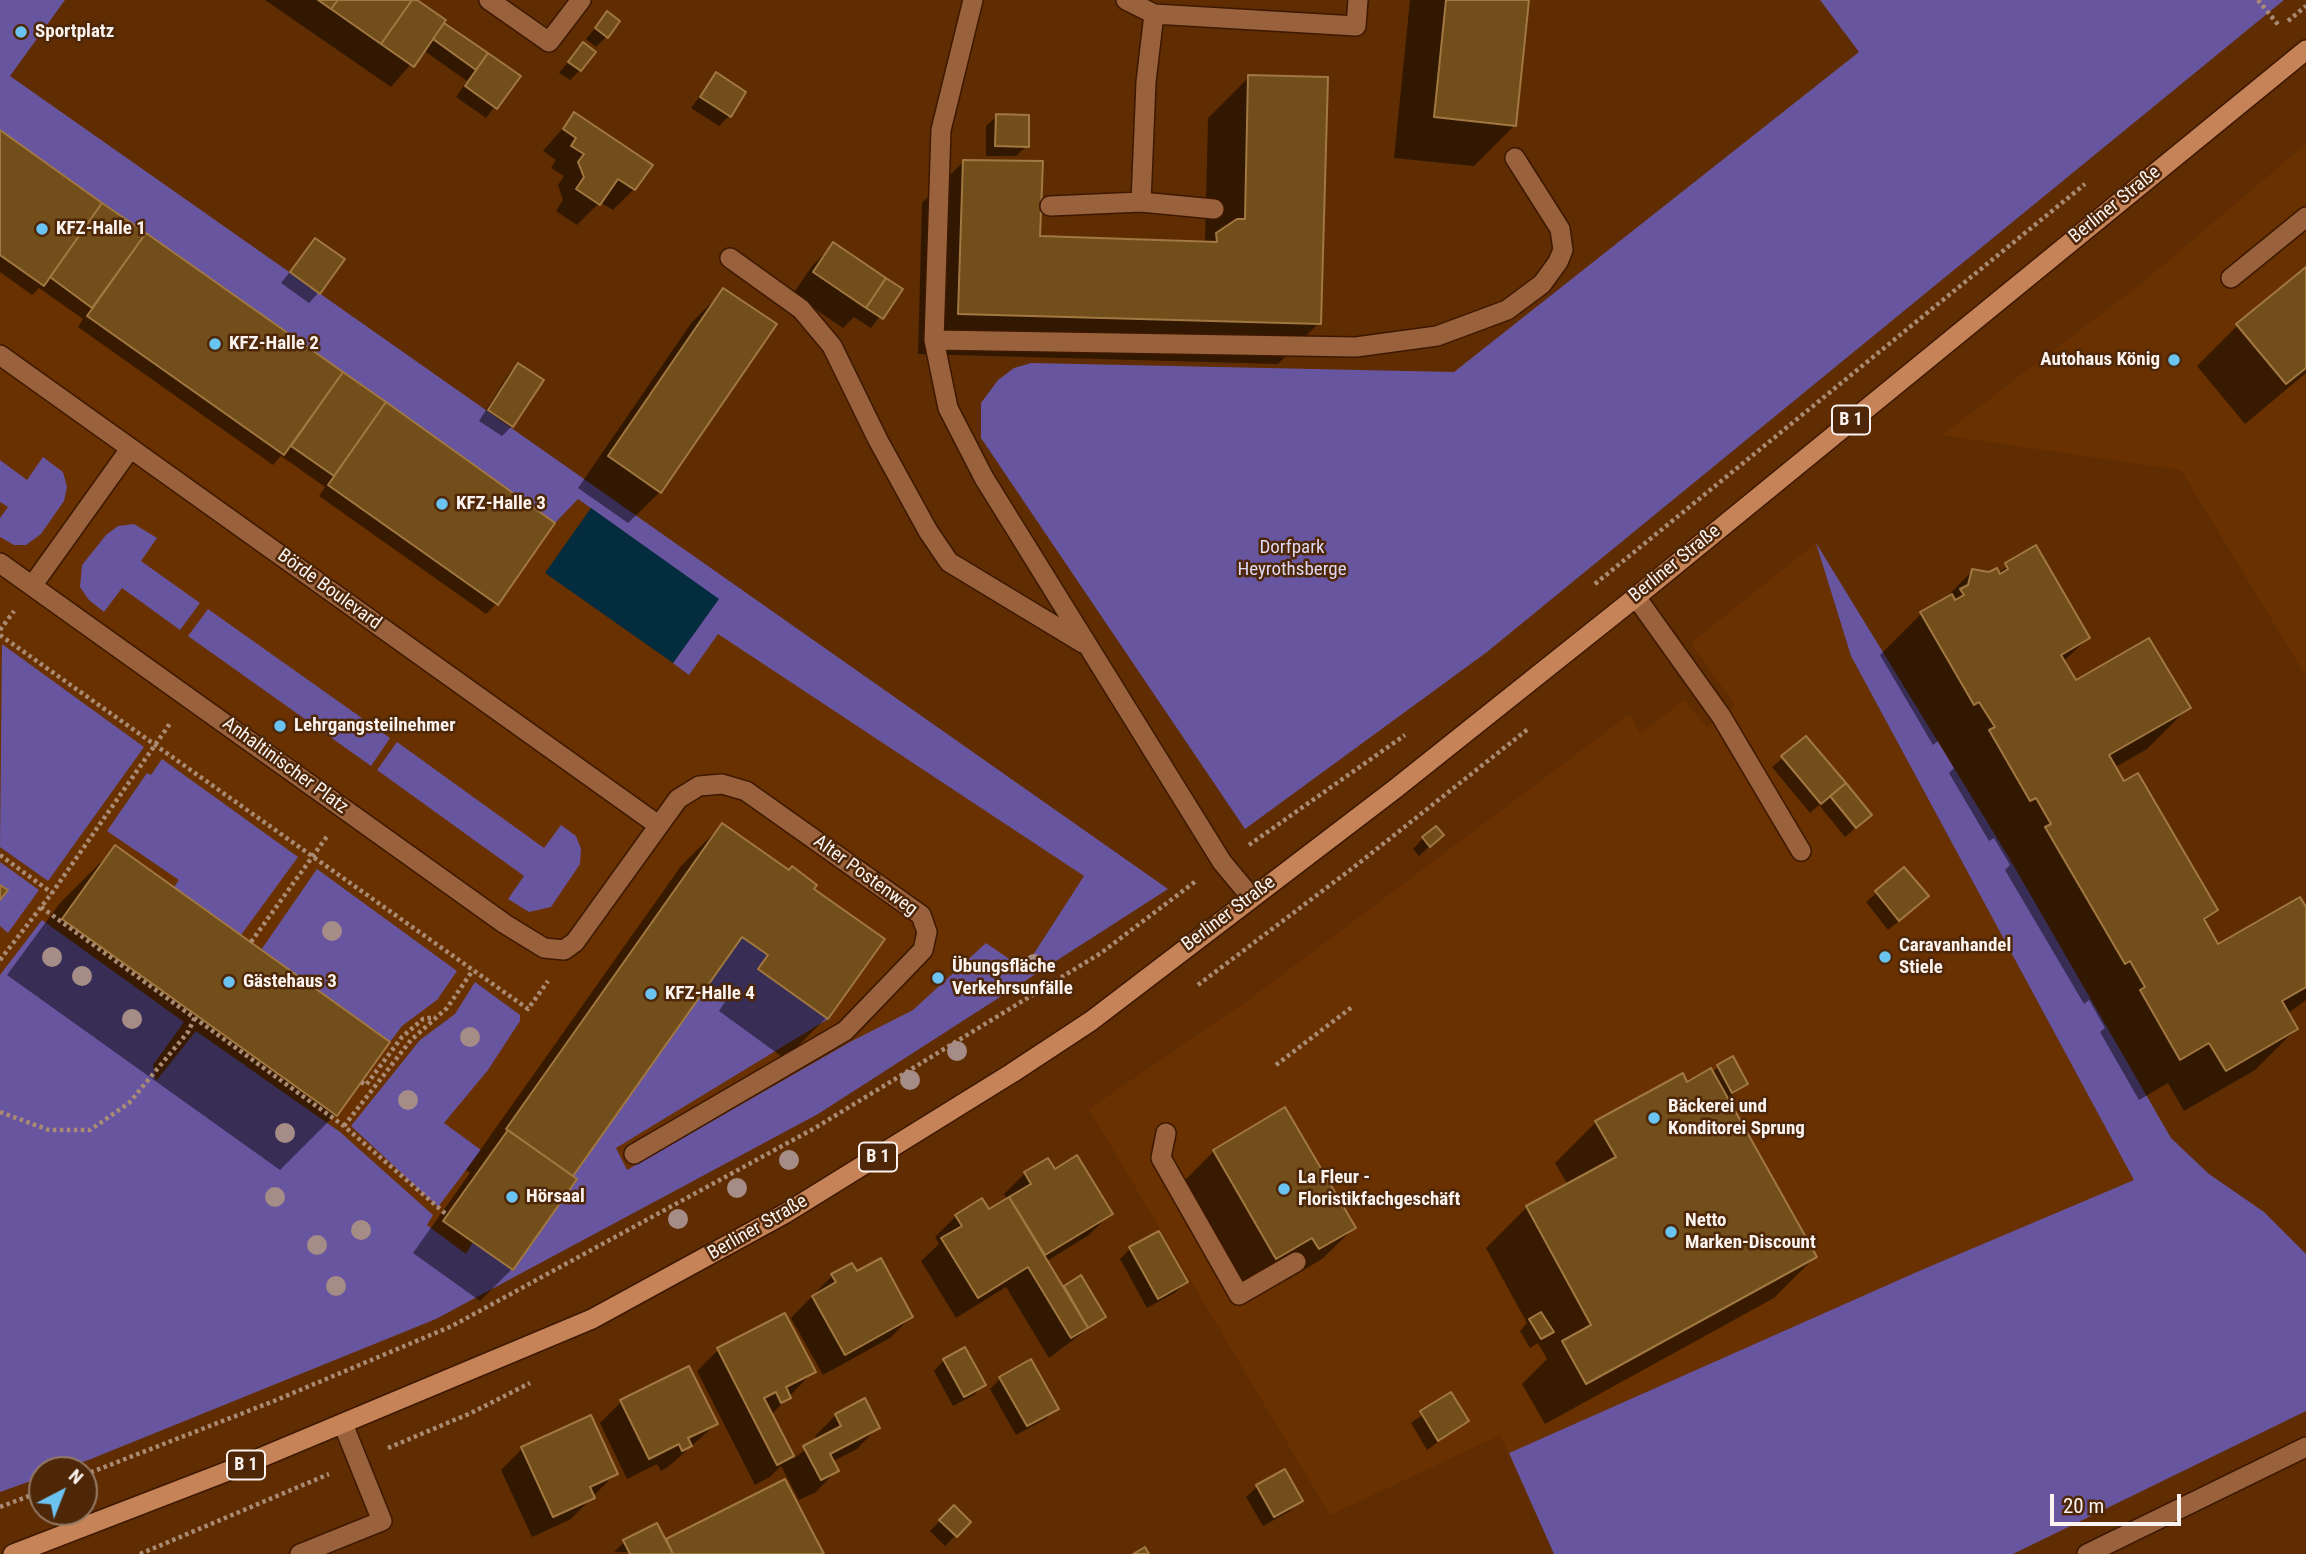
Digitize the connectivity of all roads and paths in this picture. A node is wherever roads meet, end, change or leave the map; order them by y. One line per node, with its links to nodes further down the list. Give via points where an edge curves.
1 (489, 0): 2 (street, via 549,42)
2 (581, 0)
3 (974, 0): 20 (street, via 941,130)
4 (1126, 0): 8 (street)
5 (1358, 0): 8 (street, via 1356,26)
6 (2258, 0): 9 (path)
7 (2306, 6): 9 (path)
8 (1154, 14): 14 (street)
9 (2280, 27): 10 (path)
10 (2269, 36)
11 (2306, 50): 26 (main road, Berliner Straße / B 1)
12 (1515, 158): 20 (street, via 1560,229 1563,250 1558,262 1542,284 1507,310 1437,336 1356,347)
13 (2096, 175): 24 (path)
14 (1141, 202): 15 (street); 16 (street)
15 (1050, 206)
16 (1214, 209)
17 (2306, 217): 19 (street)
18 (730, 258): 28 (street, via 802,309 825,336 949,562)
19 (2231, 278)
20 (933, 340): 28 (street, via 948,408 969,455)
21 (0, 355): 22 (street, Börde Boulevard)
22 (130, 449): 25 (street); 33 (street, Börde Boulevard)
23 (0, 564): 25 (street, Anhaltinischer Platz)
24 (1594, 585)
25 (32, 586): 29 (street, Anhaltinischer Platz)
26 (1636, 597): 34 (street, via 1721,716); 39 (main road, Berliner Straße / B 1)
27 (0, 635): 31 (path)
28 (1087, 645): 37 (street)
29 (188, 697): 31 (path); 32 (street, Anhaltinischer Platz)
30 (1416, 728): 37 (path)
31 (156, 744): 36 (path); 38 (path)
32 (345, 809): 36 (path); 42 (street, Anhaltinischer Platz, via 544,948 564,950)
33 (658, 825): 42 (street); 53 (street, Alter Postenweg, via 678,799 699,786 746,791 908,904 921,915 927,932 923,950 911,965 845,1031)
34 (1801, 851)
35 (0, 855): 38 (path)
36 (314, 856): 41 (path); 44 (path)
37 (1222, 862): 39 (street); 58 (path, via 1101,953 814,1128 464,1320)
38 (52, 893): 40 (path)
39 (1251, 897): 56 (main road, Berliner Straße / B 1, via 1091,1021 884,1154 707,1258 592,1319)
40 (41, 907): 43 (path); 46 (path)
41 (251, 942)
42 (575, 942): 44 (path, via 528,1009)
43 (0, 960)
44 (473, 970): 47 (path, via 447,1008)
45 (1352, 1007): 48 (path)
46 (195, 1017): 50 (path, via 129,1103 90,1130 49,1130); 51 (path)
47 (435, 1017): 49 (path, via 423,1019 401,1037 366,1085); 51 (path, via 411,1040)
48 (1276, 1065)
49 (361, 1082)
50 (0, 1112)
51 (344, 1126): 54 (path)
52 (1166, 1133): 55 (street, via 1161,1158 1239,1295)
53 (634, 1154)
54 (447, 1215)
55 (1296, 1262)
56 (343, 1424): 61 (main road, Berliner Straße / B 1); 62 (street, via 382,1521)
57 (2306, 1447): 63 (street)
58 (98, 1470)
59 (28, 1496): 60 (path)
60 (0, 1507)
61 (13, 1554)
62 (300, 1554)
63 (2087, 1554)

